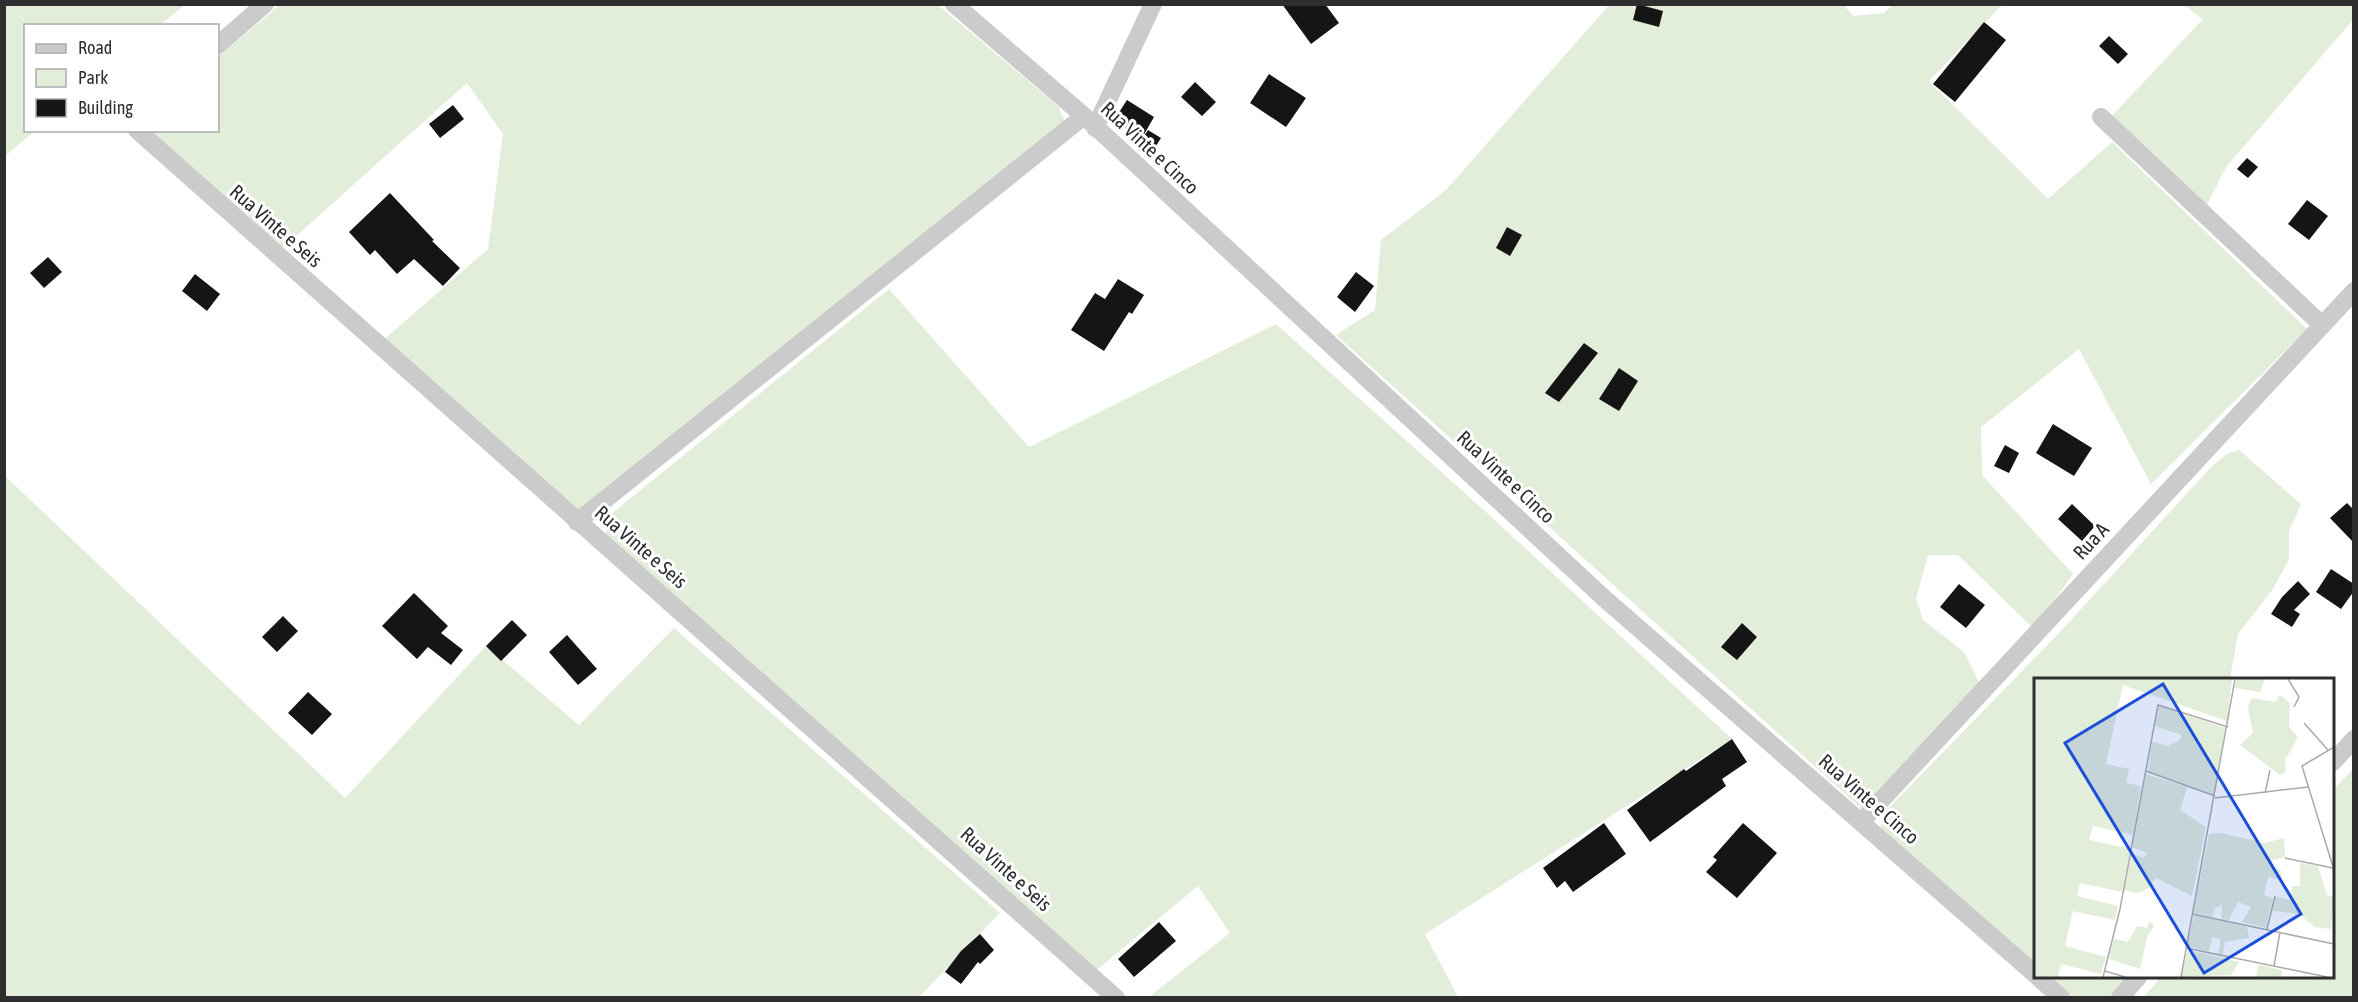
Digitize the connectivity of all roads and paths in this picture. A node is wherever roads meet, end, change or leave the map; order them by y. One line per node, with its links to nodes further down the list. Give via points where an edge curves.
1 (266, 4): 4 (street)
2 (954, 4): 6 (street, Rua Vinte e Cinco)
3 (1153, 4): 6 (street)
4 (219, 44)
5 (2102, 117): 9 (street)
6 (1089, 122): 10 (street); 13 (street, Rua Vinte e Cinco, via 1605,599)
7 (139, 132): 10 (street, Rua Vinte e Seis)
8 (2354, 291): 9 (street, Rua A)
9 (2322, 325): 13 (street, Rua A)
10 (578, 522): 17 (street, Rua Vinte e Seis, via 863,770)
11 (2354, 739): 12 (street)
12 (2334, 761)
13 (1861, 822): 14 (street, Rua Vinte e Cinco)
14 (2034, 974)
15 (2038, 978): 18 (street, Rua Vinte e Cinco)
16 (2137, 978): 19 (street)
17 (1116, 998)
18 (2061, 998)
19 (2120, 998)

